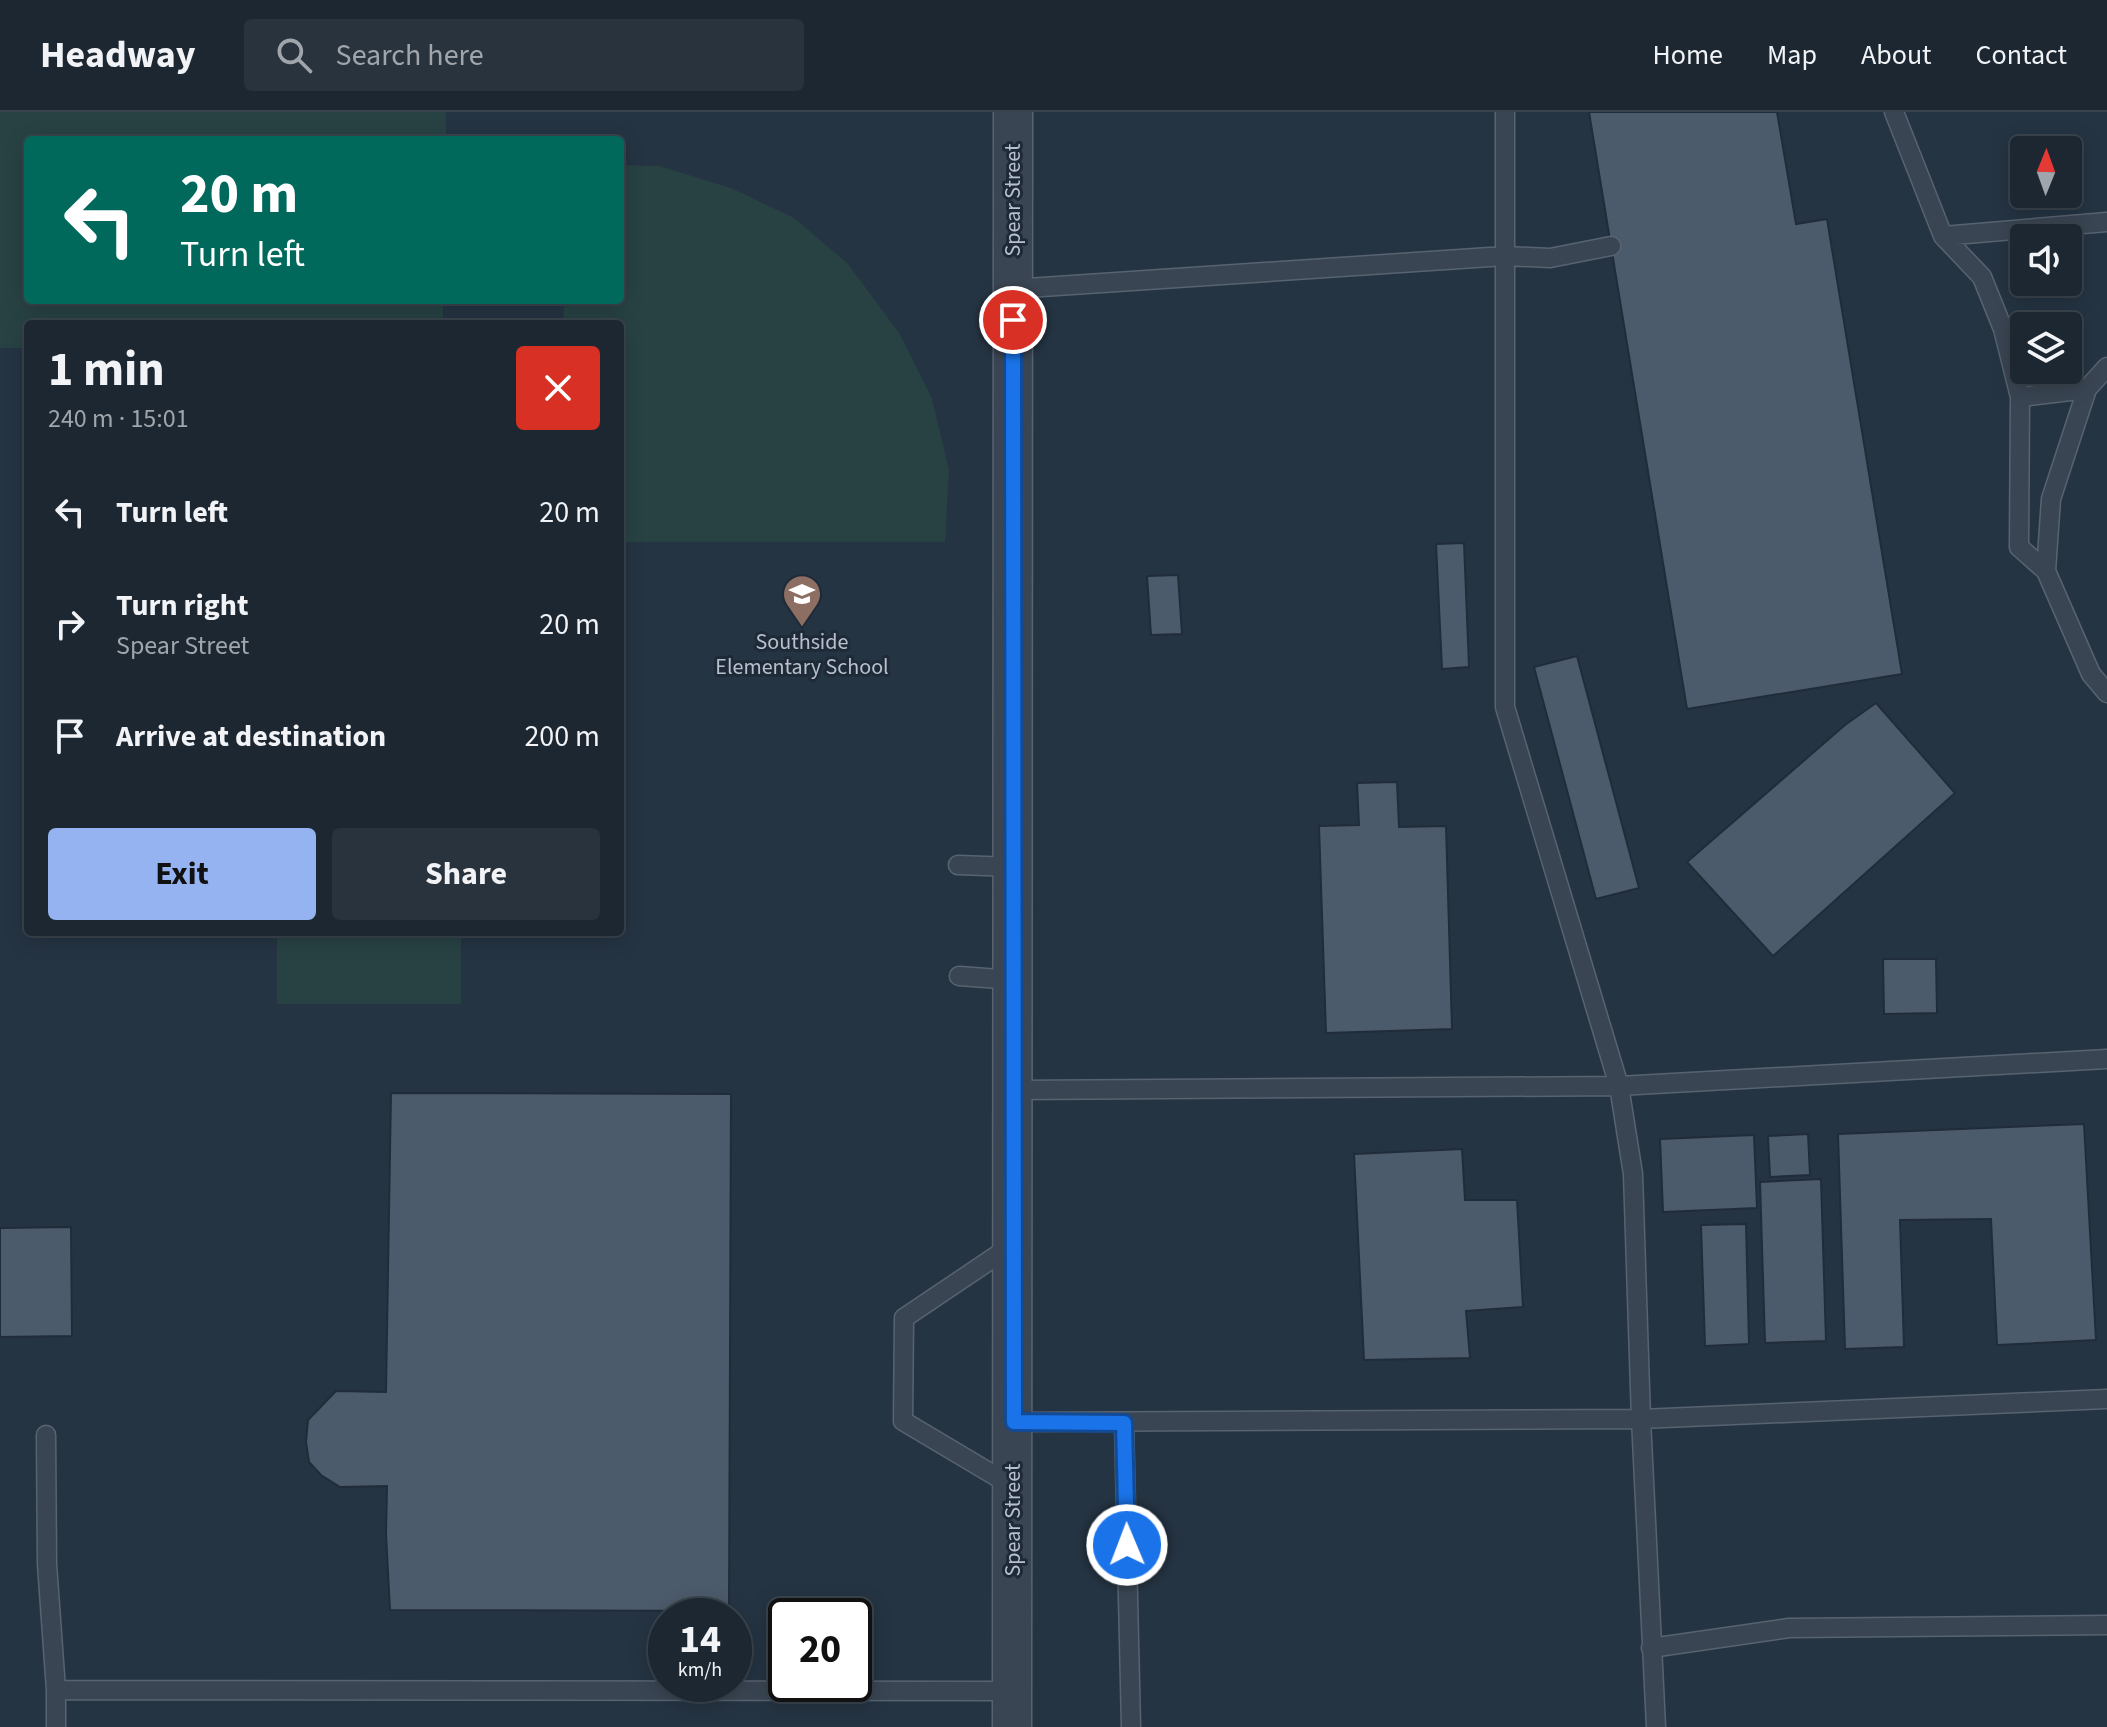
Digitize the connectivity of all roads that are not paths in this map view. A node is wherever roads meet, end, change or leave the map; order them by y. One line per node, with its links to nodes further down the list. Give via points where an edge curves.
1 (1013, 112): 8 (street, Spear Street)
2 (1505, 112): 7 (lane)
3 (1894, 112): 5 (lane)
4 (2107, 222): 5 (lane)
5 (1943, 236): 11 (lane, via 1982,277 2003,329)
6 (1611, 246): 7 (lane, via 1550,258)
7 (1505, 256): 8 (lane); 19 (lane, via 1505,707)
8 (1013, 289): 15 (street, Spear Street)
9 (2107, 367): 10 (lane)
10 (2087, 389): 11 (lane); 12 (lane, via 2051,499)
11 (2020, 397): 12 (lane, via 2019,547)
12 (2046, 571): 13 (lane, via 2091,674)
13 (2107, 693)
14 (958, 865): 15 (lane)
15 (1013, 867): 17 (street, Spear Street)
16 (959, 976): 17 (lane)
17 (1013, 980): 20 (street, Spear Street)
18 (2107, 1059): 19 (lane)
19 (1619, 1086): 20 (lane); 23 (lane, via 1633,1174)
20 (1013, 1090): 21 (street, Spear Street)
21 (1013, 1244): 24 (street, Spear Street); 27 (lane, via 904,1318 903,1421)
22 (2107, 1399): 23 (lane)
23 (1641, 1419): 25 (lane); 29 (lane)
24 (1014, 1422): 25 (lane); 27 (street, Spear Street)
25 (1124, 1423): 33 (lane)
26 (46, 1435): 30 (lane, via 47,1564)
27 (1014, 1487): 31 (street, Spear Street)
28 (2107, 1625): 29 (lane, via 1789,1628)
29 (1651, 1648): 34 (lane)
30 (56, 1690): 31 (lane); 32 (lane)
31 (1012, 1709)
32 (56, 1727)
33 (1131, 1727)
34 (1656, 1727)

